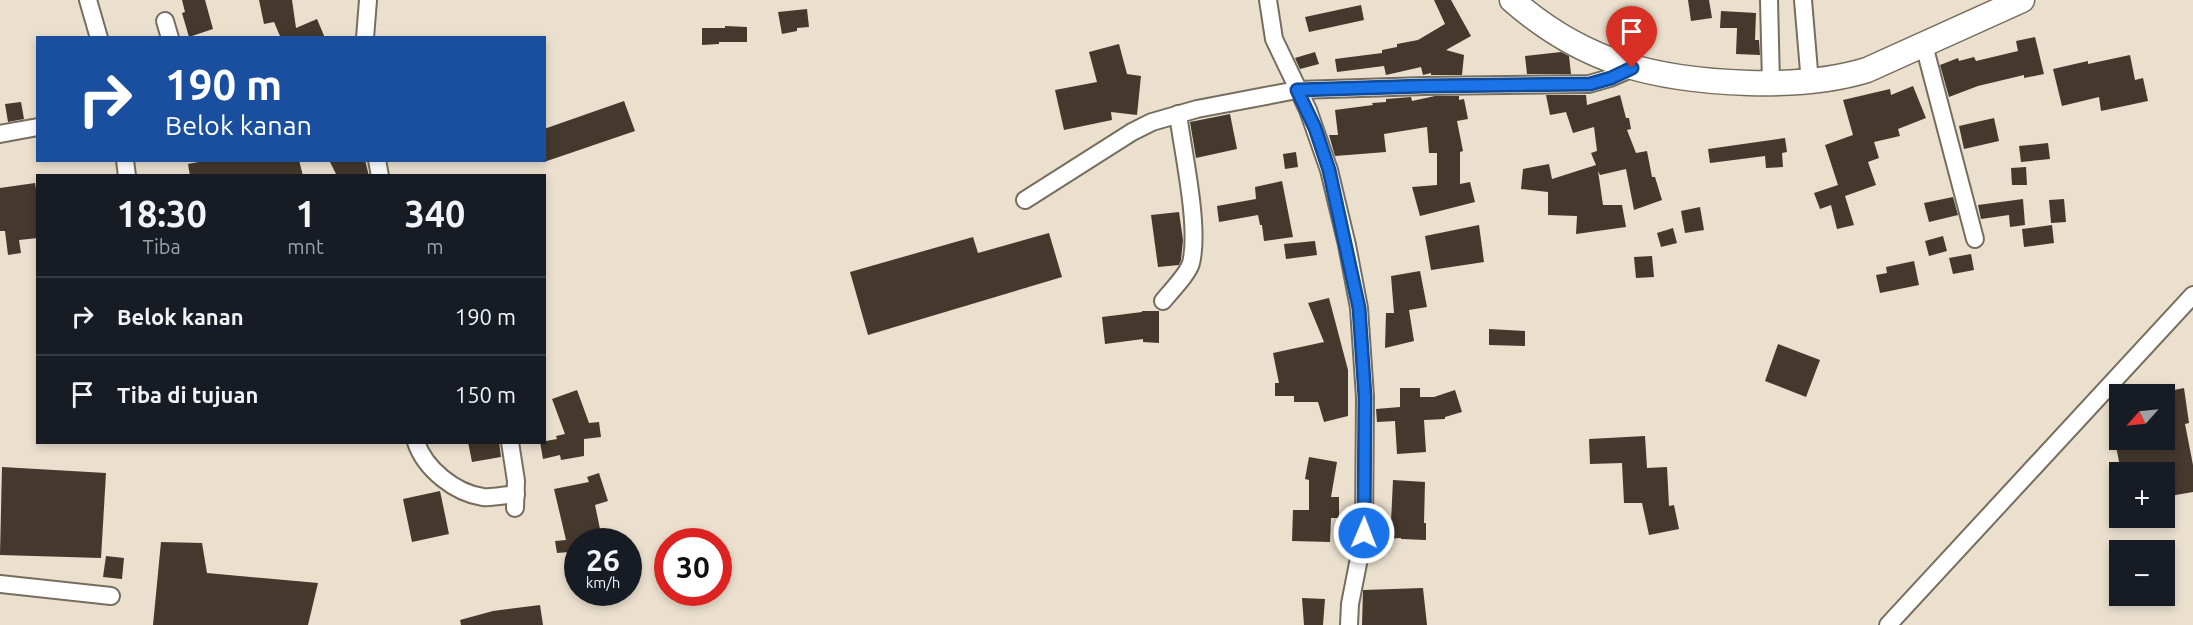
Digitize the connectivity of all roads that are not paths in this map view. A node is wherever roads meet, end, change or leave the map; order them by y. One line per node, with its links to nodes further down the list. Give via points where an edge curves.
1 (88, 0): 9 (street)
2 (368, 0): 11 (street)
3 (1268, 0): 16 (street, via 1274,39)
4 (1512, 0): 13 (street, via 1579,48)
5 (1769, 0): 14 (street)
6 (1803, 0): 15 (street)
7 (2022, 0): 12 (street)
8 (165, 21): 10 (street)
9 (98, 36)
10 (169, 36)
11 (365, 36)
12 (1924, 45): 15 (street, via 1849,76); 21 (street)
13 (1632, 68): 14 (street, via 1709,82); 16 (street, via 1590,84)
14 (1771, 83): 15 (street)
15 (1810, 83)
16 (1297, 90): 17 (street); 28 (street, via 1329,170 1359,308 1365,397 1364,533)
17 (1178, 114): 20 (street, via 1132,132); 23 (street, via 1193,245 1190,265)
18 (36, 127): 19 (street)
19 (0, 134)
20 (1025, 200)
21 (1975, 239)
22 (2193, 295): 29 (street)
23 (1164, 301)
24 (417, 444): 25 (street, via 429,466 446,481 483,497 515,501)
25 (510, 444)
26 (0, 584): 27 (street)
27 (111, 596)
28 (1349, 625)
29 (1888, 625)

